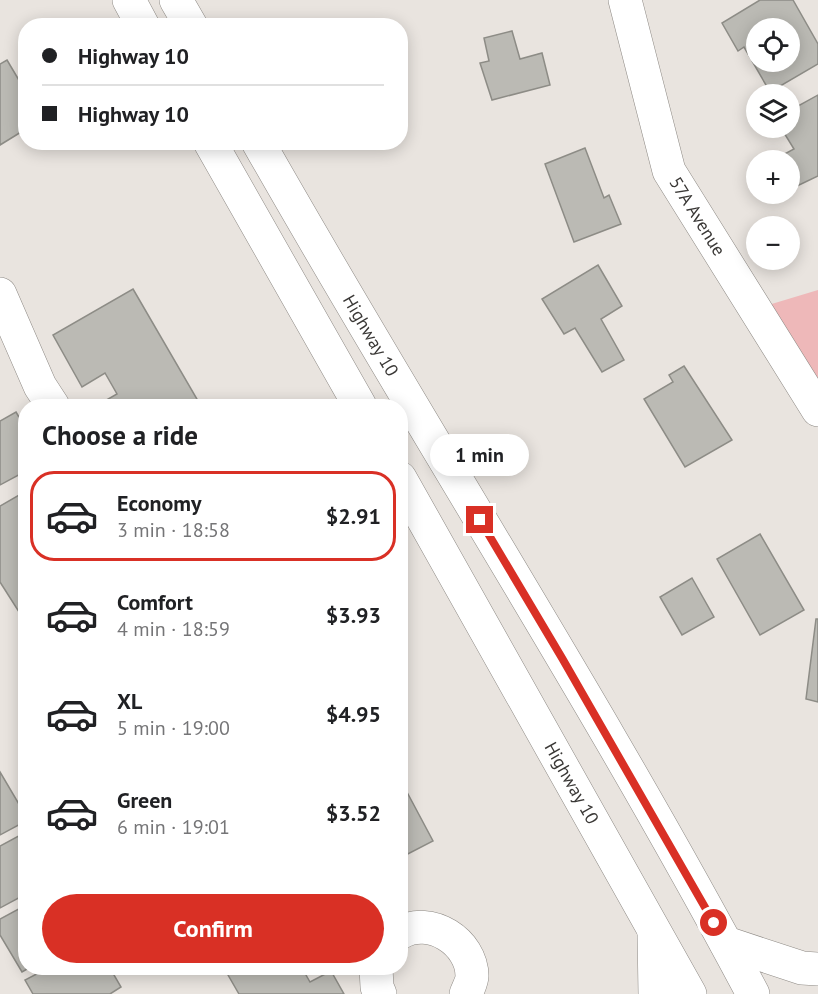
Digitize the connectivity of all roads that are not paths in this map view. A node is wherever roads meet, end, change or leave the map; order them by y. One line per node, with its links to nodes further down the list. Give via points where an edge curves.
1 (129, 0): 4 (main road)
2 (176, 0): 5 (main road)
3 (625, 0): 13 (main road, 57A Avenue, via 669,171)
4 (139, 18)
5 (186, 18)
6 (215, 150): 10 (main road)
7 (263, 150): 11 (main road, Highway 10)
8 (0, 294): 9 (main road)
9 (48, 399)
10 (356, 399)
11 (406, 399)
12 (408, 402): 17 (main road, Highway 10)
13 (818, 410)
14 (408, 492): 15 (main road, Highway 10)
15 (654, 928): 22 (main road); 23 (main road, Highway 10)
16 (408, 931): 21 (main road, via 438,929 452,937 466,956 472,976)
17 (726, 943): 18 (main road, via 802,968); 24 (main road, Highway 10)
18 (818, 969)
19 (376, 975): 20 (main road)
20 (380, 994)
21 (466, 994)
22 (655, 994)
23 (690, 994)
24 (753, 994)

